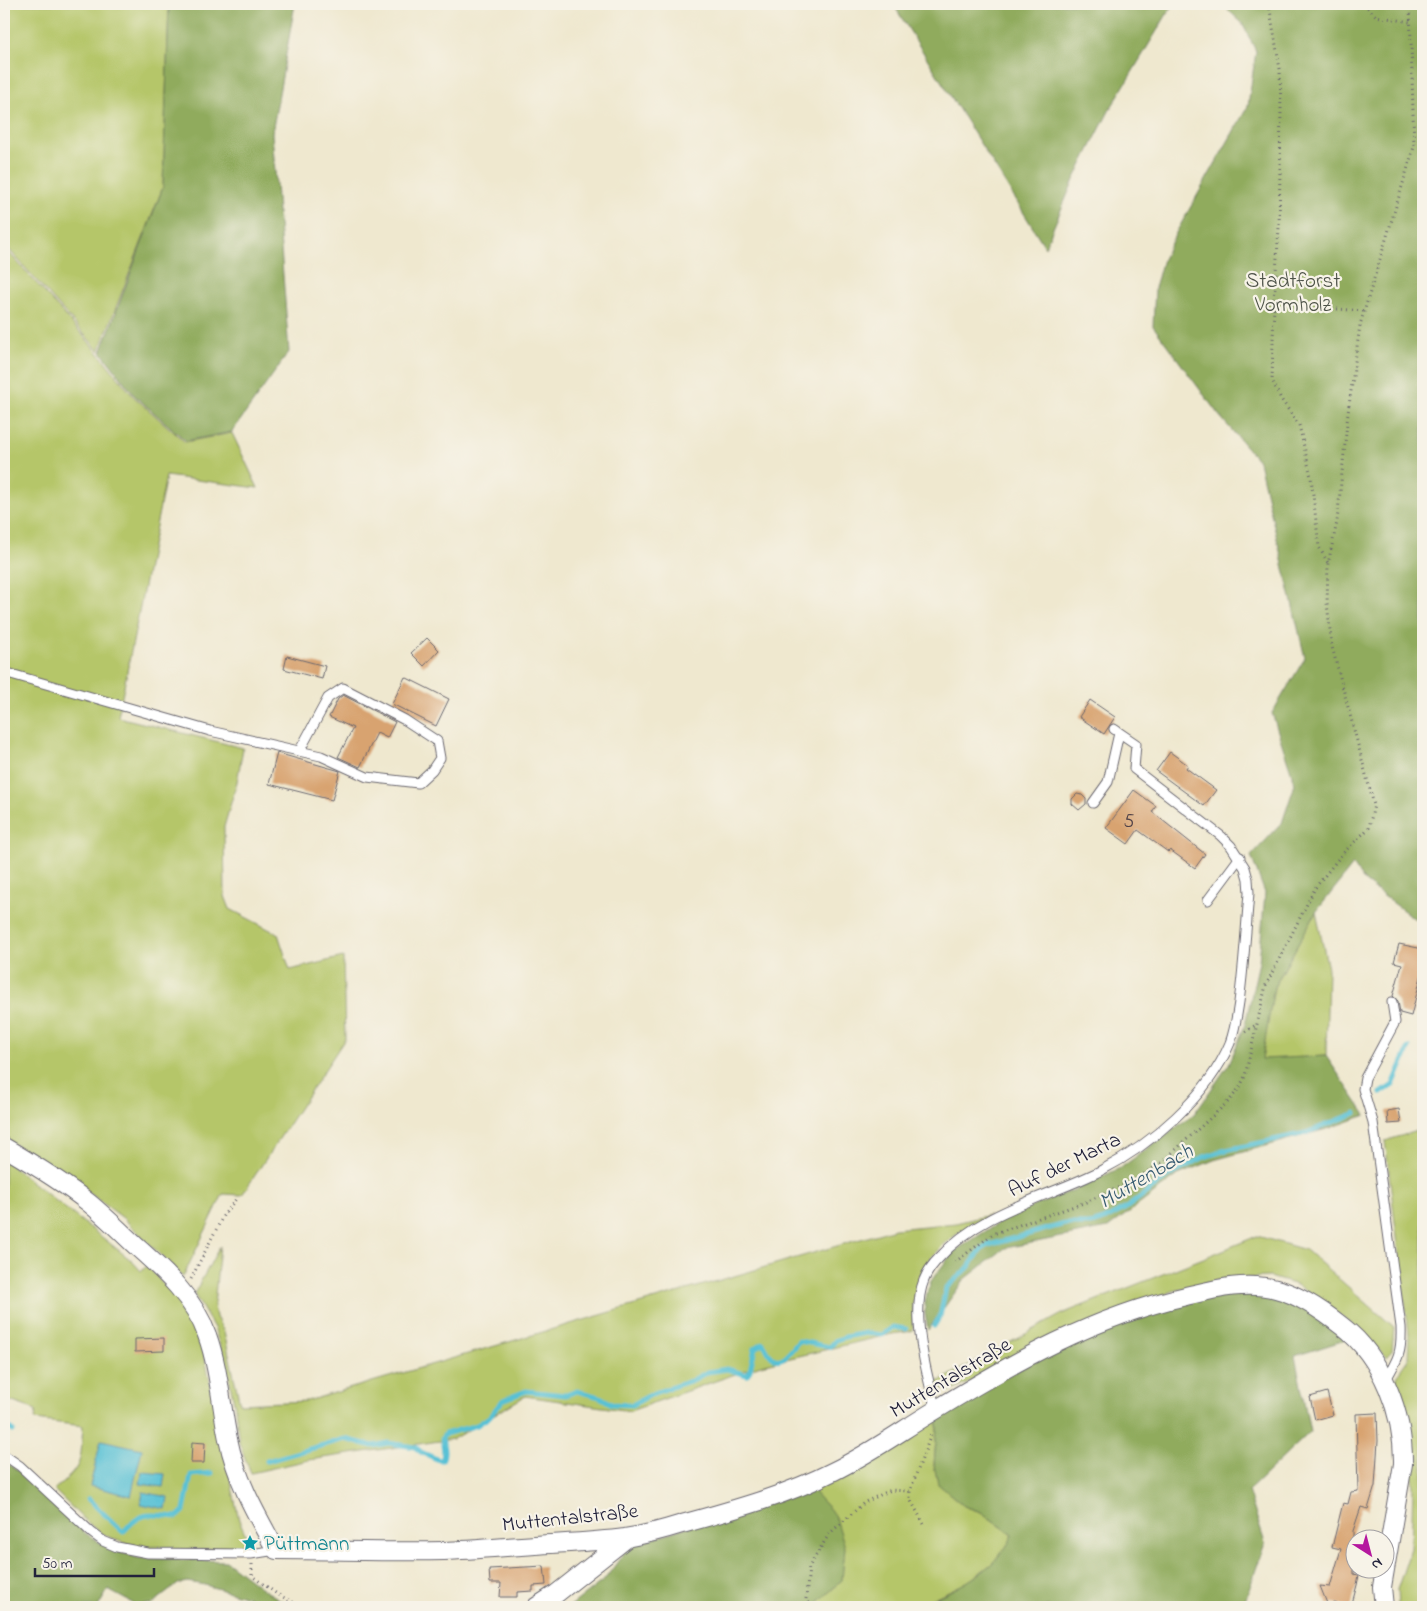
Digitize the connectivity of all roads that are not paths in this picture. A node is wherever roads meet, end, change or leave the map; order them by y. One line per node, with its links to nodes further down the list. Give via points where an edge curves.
1 (4, 672): 2 (lane, via 210,730)
2 (300, 750): 2 (lane, via 328,698 343,688 405,720 437,742 440,758 418,783 367,777)
3 (1093, 803): 4 (lane, Auf der Marta, via 1108,782 1117,731 1136,744 1134,769 1221,836)
4 (1240, 857): 5 (lane); 9 (lane, Auf der Marta, via 1249,893 1242,982 1234,1027 1224,1053 1194,1098 1146,1141 1098,1172 989,1220 948,1248 937,1260 924,1280 919,1304 922,1350)
5 (1208, 900)
6 (1392, 1002): 8 (lane, via 1394,1022 1363,1088 1373,1122 1401,1327 1399,1358)
7 (4, 1147): 12 (street, via 88,1203 184,1293 207,1334 238,1476)
8 (1385, 1381): 9 (street, Muttentalstraße, via 1359,1342 1322,1311 1278,1289 1231,1286 1163,1301 1101,1321 1037,1352); 14 (street, Muttentalstraße, via 1398,1417 1404,1448 1402,1478 1382,1586)
9 (934, 1411): 11 (street, Muttentalstraße, via 856,1459 807,1483 731,1510)
10 (4, 1455): 12 (lane, via 92,1533 117,1547 148,1553 251,1554)
11 (626, 1538): 12 (street, Muttentalstraße, via 446,1551); 13 (street)
12 (276, 1550)
13 (536, 1607)
14 (1384, 1607)

